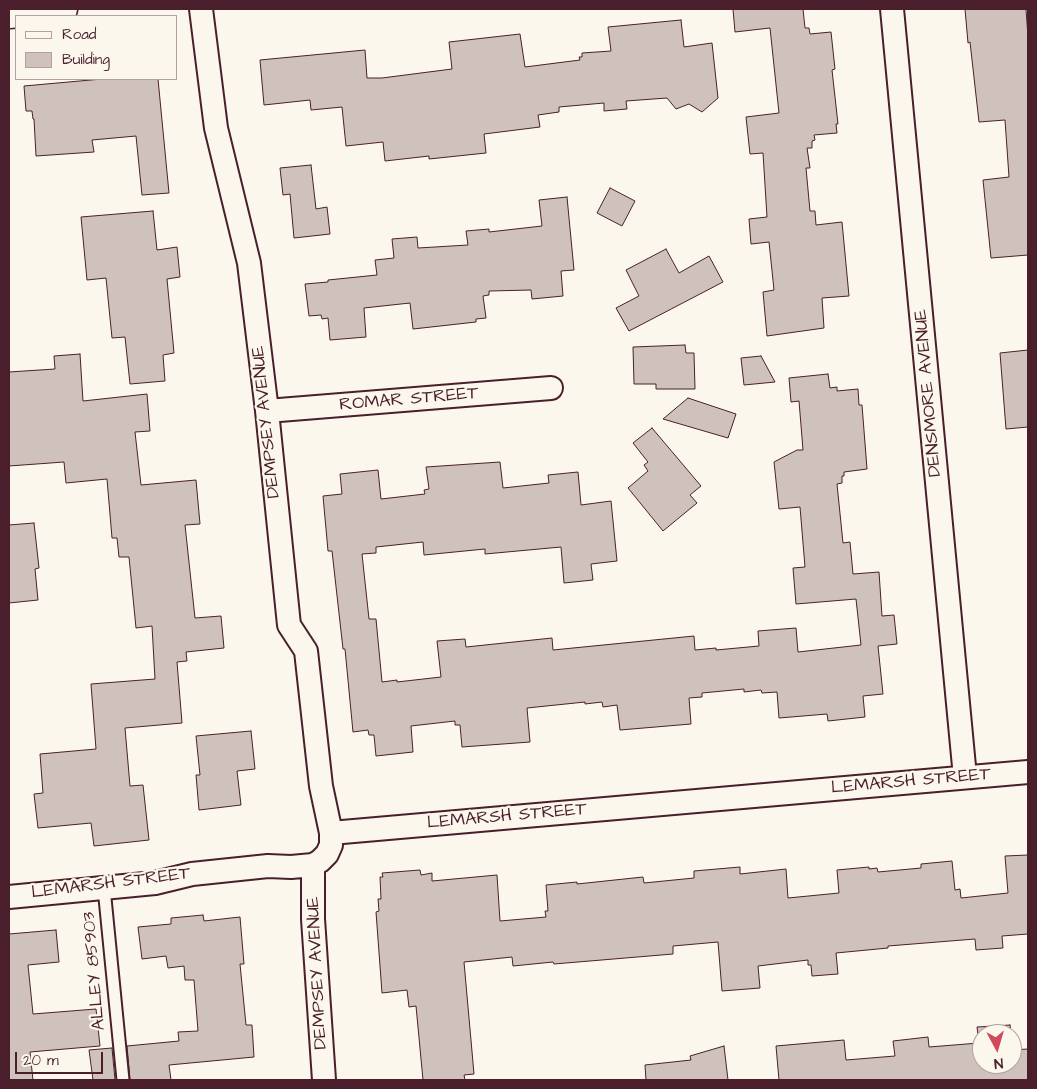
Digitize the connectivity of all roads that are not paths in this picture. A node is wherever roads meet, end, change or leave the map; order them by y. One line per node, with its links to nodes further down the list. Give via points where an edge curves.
1 (63, 9): 4 (street)
2 (201, 9): 6 (street, DEMPSEY AVENUE, via 216,128 249,263)
3 (892, 9): 8 (street, DENSMORE AVENUE)
4 (9, 14)
5 (551, 388): 6 (street, ROMAR STREET)
6 (267, 411): 9 (street, DEMPSEY AVENUE, via 289,625 306,651 321,786)
7 (1028, 772): 8 (street, LEMARSH STREET)
8 (964, 777): 9 (street, LEMARSH STREET)
9 (331, 833): 10 (street, via 327,854)
10 (313, 865): 11 (street, LEMARSH STREET, via 192,874 155,883); 14 (street, DEMPSEY AVENUE, via 313,919)
11 (104, 888): 12 (street, LEMARSH STREET); 13 (lane, ALLEY 85903)
12 (9, 897)
13 (123, 1080)
14 (324, 1080)

